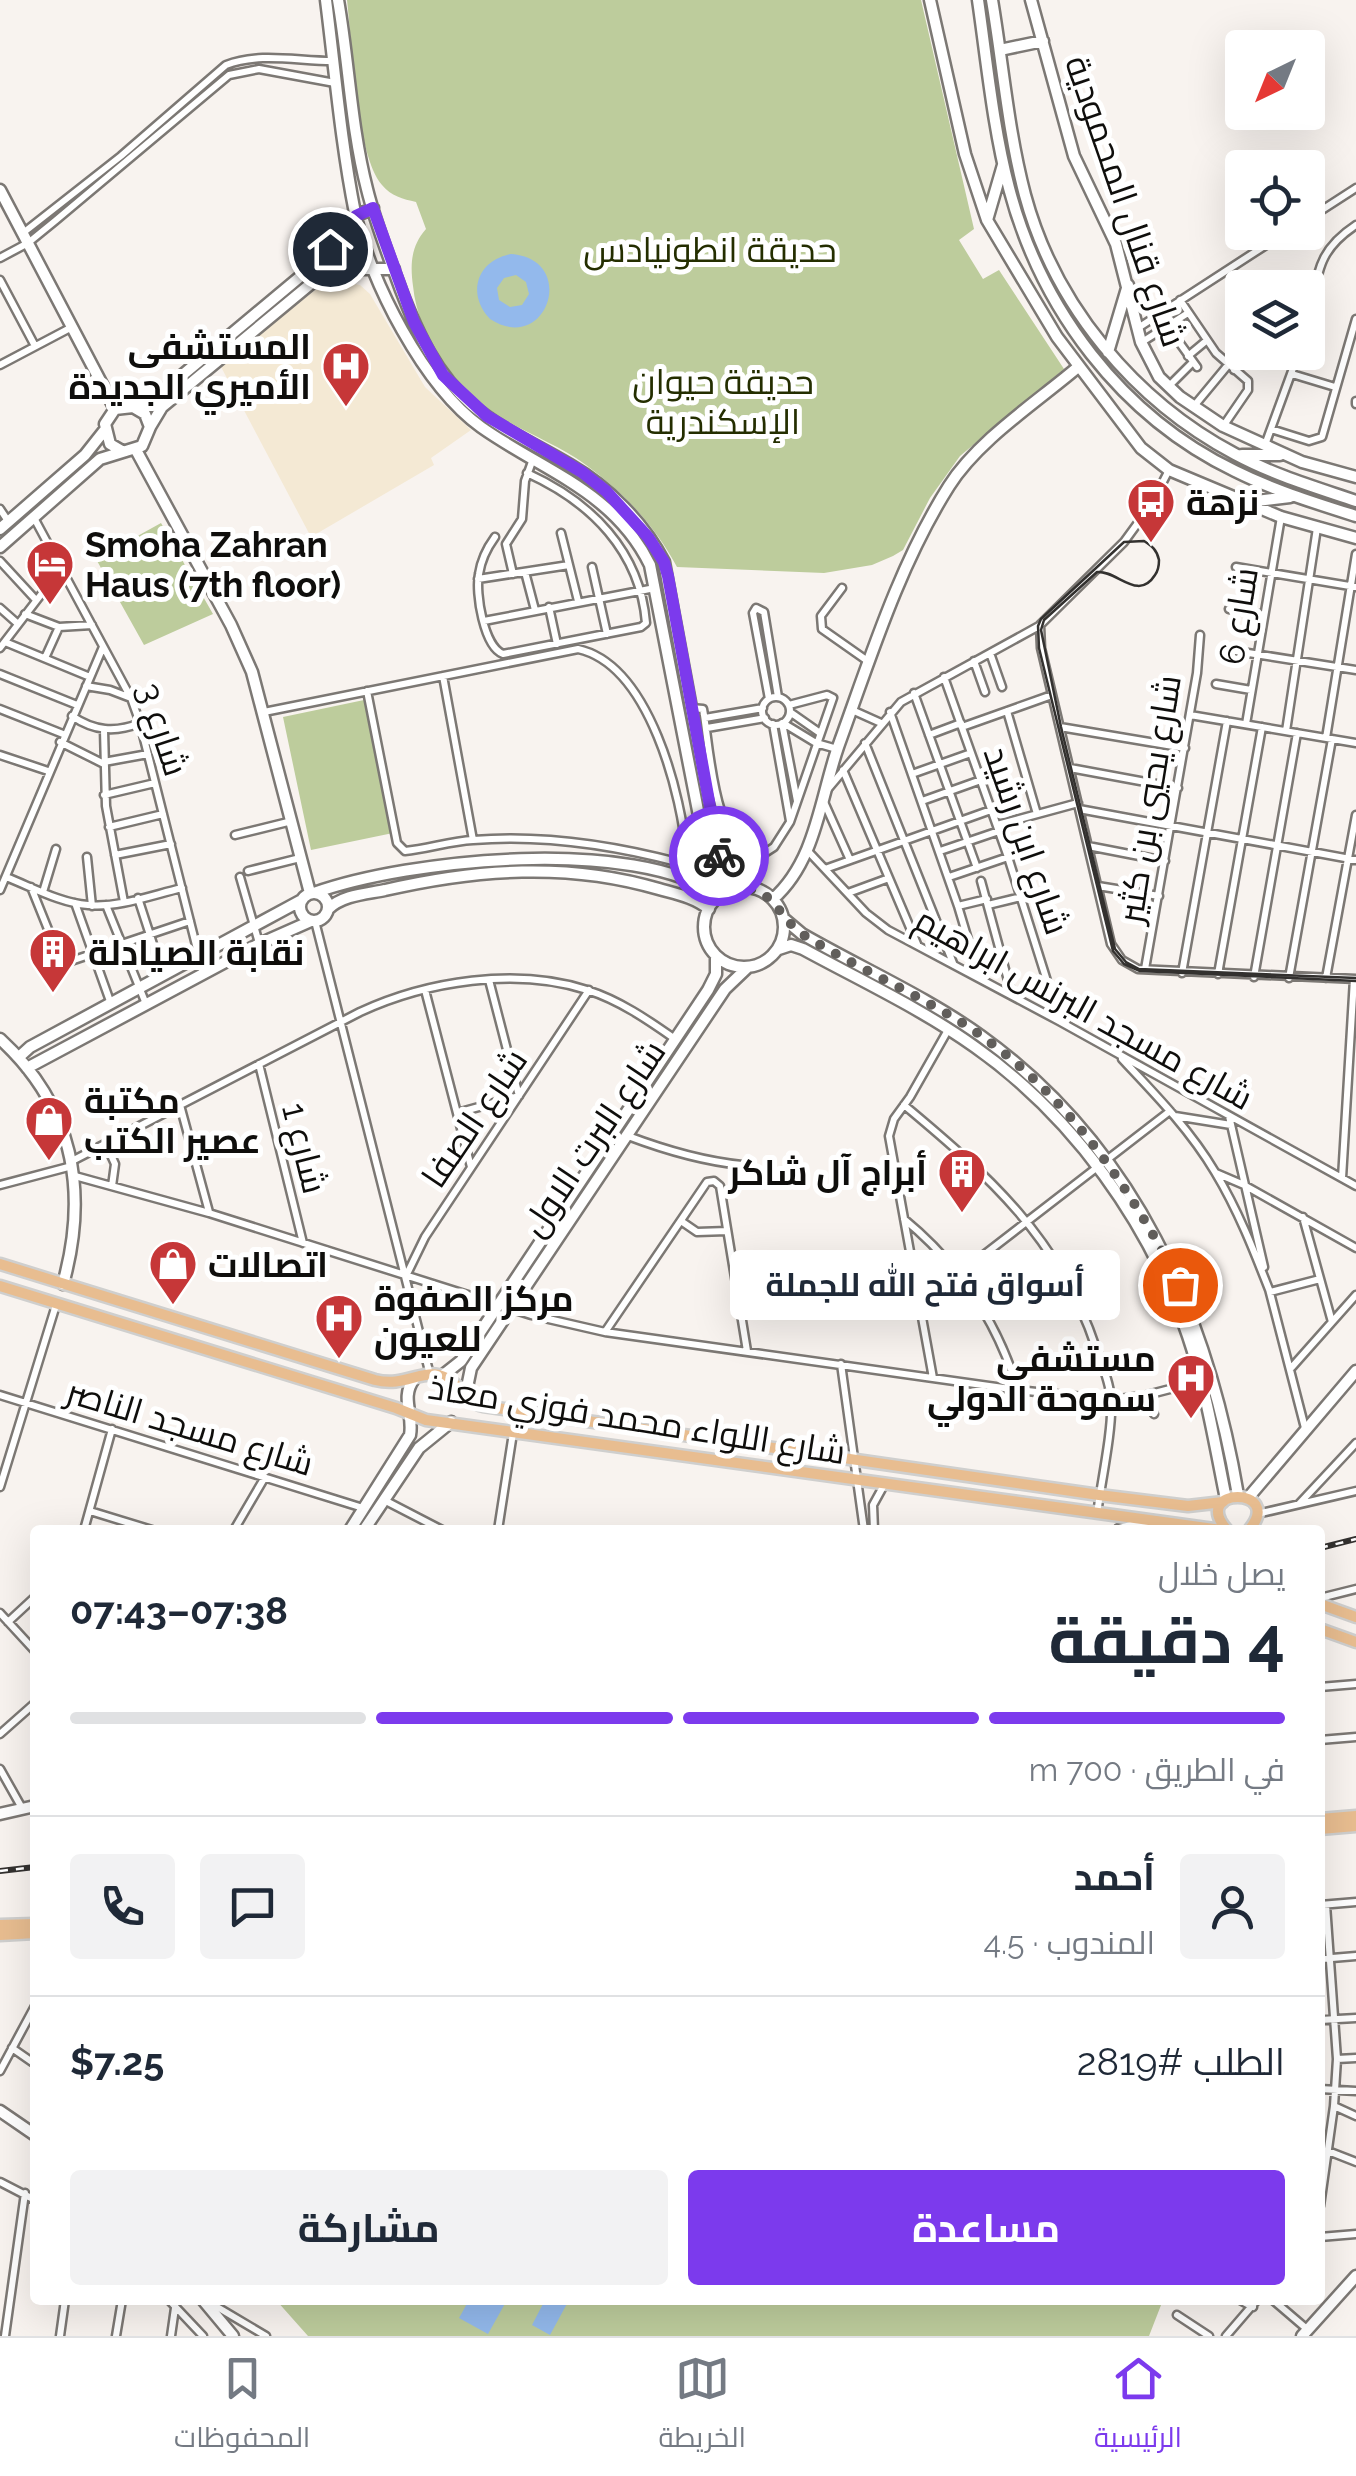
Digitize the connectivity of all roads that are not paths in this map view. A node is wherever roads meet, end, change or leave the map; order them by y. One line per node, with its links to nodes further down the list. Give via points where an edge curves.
1 (326, 0): 9 (main road)
2 (338, 0): 16 (main road, via 354,126)
3 (930, 0): 18 (main road)
4 (978, 0): 12 (main road)
5 (992, 0): 8 (main road)
6 (1031, 0): 7 (main road, شارع قنال المحمودية)
7 (1042, 40): 8 (main road); 29 (main road, شارع قنال المحمودية, via 1074,156)
8 (1000, 50): 39 (main road, via 1036,228 1066,293)
9 (334, 61): 10 (main road); 11 (street, via 242,58)
10 (336, 84): 11 (street, via 245,70); 17 (main road)
11 (185, 105): 20 (street, via 126,165)
12 (1003, 164): 18 (main road); 66 (main road, via 1045,283 1103,369 1197,450)
13 (1356, 188): 15 (street)
14 (0, 190): 20 (main road)
15 (1325, 207)
16 (373, 208): 17 (main road); 26 (main road)
17 (356, 216): 21 (main road); 25 (main road)
18 (987, 220): 43 (main road)
19 (1356, 225): 27 (street, via 1335,240)
20 (25, 238): 23 (street); 33 (main road)
21 (330, 249): 24 (main road); 50 (main road, via 155,398)
22 (1258, 250): 30 (street)
23 (0, 258)
24 (339, 269): 25 (main road); 54 (main road, via 320,277 162,407)
25 (375, 269): 26 (main road); 62 (main road, via 434,382 480,427)
26 (394, 269): 141 (main road, via 422,340 456,390 593,481 657,549 668,576)
27 (1321, 270)
28 (0, 280): 38 (street)
29 (1129, 284): 34 (main road, شارع قنال المحمودية); 39 (main road)
30 (1180, 300): 31 (street); 34 (street)
31 (1188, 312): 35 (street); 36 (street)
32 (1356, 319): 49 (street)
33 (72, 327): 38 (street); 52 (main road)
34 (1138, 328): 36 (main road, شارع قنال المحمودية)
35 (1206, 341): 40 (street); 41 (street)
36 (1141, 342): 48 (main road, شارع قنال المحمودية)
37 (1178, 342): 40 (street)
38 (35, 346): 42 (street)
39 (1108, 352): 60 (main road, via 1170,412)
40 (1193, 362): 48 (street)
41 (1225, 362)
42 (0, 365)
43 (1078, 367): 63 (main road, via 1141,448); 121 (main road, via 956,475 904,571)
44 (1229, 370): 51 (street)
45 (1234, 370): 53 (street, via 1248,390)
46 (1293, 370): 47 (street)
47 (1292, 374): 49 (street); 55 (street)
48 (1168, 387): 51 (main road, شارع قنال المحمودية)
49 (1336, 387): 55 (street, via 1318,440)
50 (133, 407): 52 (main road); 54 (main road)
51 (1193, 407): 53 (main road, شارع قنال المحمودية)
52 (115, 409): 56 (main road)
53 (1223, 426): 57 (main road, شارع قنال المحمودية)
54 (150, 427): 58 (main road)
55 (1271, 428): 57 (street)
56 (104, 430): 59 (main road); 73 (main road, via 86,455)
57 (1264, 446): 61 (main road, شارع قنال المحمودية)
58 (136, 450): 59 (main road); 146 (main road, via 231,625)
59 (122, 451): 70 (main road, via 100,459)
60 (1236, 455): 61 (main road); 67 (main road)
61 (1284, 456): 65 (main road, شارع قنال المحمودية)
62 (533, 458): 64 (street); 91 (main road, via 585,489 619,522 644,554)
63 (1169, 470): 68 (main road); 106 (street, via 1124,542)
64 (527, 473): 87 (street, via 524,512 506,544); 93 (street, via 574,500 606,529 630,562)
65 (1356, 476)
66 (1296, 497): 68 (main road); 72 (main road)
67 (1356, 501)
68 (1246, 502): 71 (main road)
69 (0, 509): 73 (street)
70 (33, 516): 78 (main road); 84 (street, شارع 3)
71 (1281, 516): 74 (main road); 86 (street, شارع 6)
72 (1356, 516)
73 (4, 525)
74 (1317, 527): 77 (main road); 89 (street)
75 (562, 533): 81 (street)
76 (494, 536): 88 (street)
77 (1356, 538)
78 (0, 547)
79 (1356, 554): 90 (street)
80 (0, 561): 95 (street)
81 (569, 565): 85 (street); 96 (street)
82 (592, 567): 94 (street)
83 (1236, 567): 86 (street)
84 (64, 572): 95 (street); 105 (street, شارع 3)
85 (525, 572): 87 (street); 100 (street)
86 (1270, 573): 89 (street); 102 (street, شارع 6)
87 (513, 574): 88 (street)
88 (478, 579): 103 (street)
89 (1310, 579): 90 (street); 120 (street)
90 (1352, 586): 122 (street)
91 (657, 588): 93 (street); 176 (main road)
92 (842, 588): 121 (street, via 821,616 822,629)
93 (640, 591): 94 (street); 108 (street, via 644,625)
94 (599, 598): 96 (street); 108 (street)
95 (36, 600): 101 (street)
96 (578, 601): 97 (street)
97 (549, 607): 100 (street); 110 (street)
98 (0, 608): 104 (street)
99 (1229, 609): 102 (street)
100 (535, 610): 103 (street)
101 (25, 614): 104 (street); 107 (street)
102 (1264, 615): 116 (street, شارع 6)
103 (484, 621): 110 (street, via 500,654)
104 (18, 624): 111 (street)
105 (92, 625): 107 (street); 112 (street, شارع 3)
106 (1040, 625): 114 (street); 135 (street)
107 (59, 627): 118 (street)
108 (607, 634): 110 (street)
109 (1200, 636): 148 (street, شارع يحيي بن كثير)
110 (557, 644)
111 (2, 645): 118 (street)
112 (104, 646): 126 (street); 137 (street, شارع 3)
113 (1223, 649): 116 (street)
114 (990, 653): 119 (street); 130 (street)
115 (771, 654): 117 (street); 117 (street, via 760,607 754,613); 136 (street)
116 (1257, 655): 120 (street); 131 (street, شارع 6)
117 (761, 656): 138 (street)
118 (45, 658): 126 (street)
119 (974, 662): 127 (street); 133 (street)
120 (1297, 662): 122 (street); 162 (street)
121 (870, 663): 144 (main road)
122 (1336, 668): 123 (street); 167 (street)
123 (1356, 670)
124 (0, 674): 139 (street)
125 (443, 676): 132 (street); 179 (street, via 587,651 606,662 645,709); 209 (street)
126 (90, 677): 129 (street)
127 (944, 677): 134 (street); 157 (street, شارع ابن رشيد)
128 (1216, 684): 131 (street)
129 (86, 686): 137 (street); 139 (street)
130 (1002, 687)
131 (1251, 690): 156 (street, شارع 6)
132 (367, 691): 146 (street); 209 (street, via 400,848)
133 (985, 692)
134 (914, 693): 147 (street); 165 (street)
135 (1052, 695): 145 (street); 158 (street)
136 (778, 697): 138 (street); 143 (street)
137 (131, 698): 153 (street, شارع 3)
138 (768, 700): 142 (street)
139 (77, 705): 149 (street)
140 (0, 708): 166 (street)
141 (691, 708): 150 (street, via 701,706); 242 (main road, via 719,858)
142 (763, 708): 150 (street); 151 (street)
143 (789, 709): 154 (street); 163 (street); 163 (street, via 830,696)
144 (852, 710): 155 (street); 172 (main road)
145 (1007, 711): 157 (street); 197 (street)
146 (264, 712): 199 (main road)
147 (890, 712): 155 (street); 183 (street)
148 (1190, 715): 152 (street); 171 (street, شارع يحيي بن كثير)
149 (72, 716): 161 (street); 166 (street)
150 (705, 718): 160 (street)
151 (764, 718): 154 (street); 160 (street)
152 (1228, 721): 156 (street); 206 (street)
153 (140, 722): 161 (street); 174 (street, شارع 3)
154 (779, 723): 169 (street); 184 (street); 185 (street)
155 (881, 723): 170 (street)
156 (1246, 724): 159 (street)
157 (961, 725): 165 (street); 173 (street, شارع ابن رشيد)
158 (1060, 727): 171 (street); 180 (street)
159 (1262, 727): 162 (street); 208 (street)
160 (707, 728): 201 (street, via 723,819 736,844 760,856)
161 (104, 730): 177 (street)
162 (1286, 731): 164 (street)
163 (820, 732): 169 (street)
164 (1297, 733): 167 (street); 213 (street)
165 (929, 735): 178 (street)
166 (62, 738): 177 (street); 182 (street)
167 (1329, 738): 168 (street); 219 (street)
168 (1356, 742)
169 (816, 743): 172 (street); 193 (street)
170 (865, 743): 181 (street); 210 (street)
171 (1185, 748): 188 (street, شارع يحيي بن كثير)
172 (837, 750): 191 (main road)
173 (971, 753): 178 (street); 186 (street, شارع ابن رشيد)
174 (148, 754): 177 (street); 187 (street, شارع 3)
175 (0, 755): 182 (street)
176 (689, 762): 179 (street); 247 (main road)
177 (104, 763): 190 (street)
178 (940, 764): 183 (street); 189 (street)
179 (667, 765): 209 (street, via 685,862 595,843)
180 (1070, 768): 188 (street); 194 (street)
181 (842, 770): 191 (street); 217 (street)
182 (48, 771): 231 (street)
183 (912, 774): 192 (street)
184 (792, 775): 185 (street); 193 (street)
185 (782, 777): 201 (street)
186 (980, 780): 189 (street); 195 (street, شارع ابن رشيد)
187 (156, 784): 190 (street); 196 (street, شارع 3)
188 (1178, 788): 203 (street, شارع يحيي بن كثير)
189 (950, 791): 192 (street); 200 (street)
190 (104, 795): 202 (street)
191 (822, 797): 216 (main road); 225 (street)
192 (922, 801): 205 (street)
193 (797, 804): 201 (street)
194 (1079, 806): 197 (street); 203 (street); 214 (street)
195 (991, 810): 200 (street); 204 (street, شارع ابن رشيد)
196 (163, 814): 202 (street); 212 (street, شارع 3)
197 (1037, 814): 204 (street)
198 (1356, 815): 224 (street)
199 (292, 821): 207 (street); 223 (main road)
200 (960, 821): 205 (street); 211 (street)
201 (790, 822)
202 (110, 826): 220 (street)
203 (1171, 826): 206 (street); 226 (street, شارع يحيي بن كثير)
204 (998, 828): 211 (street); 222 (street, شارع ابن رشيد)
205 (932, 831): 210 (street); 218 (street)
206 (1208, 832): 208 (street); 276 (street)
207 (235, 835)
208 (1241, 839): 213 (street); 278 (street)
209 (472, 840)
210 (905, 840): 217 (street); 273 (street)
211 (968, 842): 218 (street); 228 (street)
212 (171, 844): 220 (street); 241 (street, شارع 3)
213 (1276, 845): 219 (street); 280 (street)
214 (1088, 846): 226 (street); 240 (street)
215 (56, 849): 244 (street)
216 (807, 850): 229 (street, شارع مسجد البرنس ابراهيم); 252 (main road, via 794,878)
217 (877, 850): 225 (street); 234 (street)
218 (940, 851): 235 (street)
219 (1311, 852): 224 (street); 282 (street)
220 (115, 856): 253 (street)
221 (88, 857): 257 (street)
222 (1008, 857): 228 (street); 250 (street, شارع ابن رشيد)
223 (301, 858): 232 (street); 248 (main road)
224 (1352, 859): 283 (street)
225 (850, 860): 229 (street)
226 (1165, 861): 249 (street, شارع يحيي بن كثير)
227 (502, 864): 230 (main road); 238 (main road); 247 (main road, via 539,858 614,864 688,880); 259 (main road, via 610,878)
228 (977, 868): 235 (street)
229 (824, 869): 246 (street, شارع مسجد البرنس ابراهيم)
230 (410, 870): 236 (main road); 238 (main road)
231 (5, 871): 239 (street); 243 (street)
232 (248, 871)
233 (240, 877): 264 (street)
234 (889, 878): 246 (street); 268 (street)
235 (949, 878): 258 (street)
236 (368, 880): 245 (main road); 248 (main road)
237 (981, 881): 254 (street)
238 (413, 883): 245 (main road)
239 (30, 886): 244 (street); 270 (street, via 61,964)
240 (1098, 886): 249 (street); 275 (street, via 1114,950 1125,964)
241 (182, 888): 251 (street); 262 (street, شارع 3)
242 (733, 889): 247 (main road); 252 (main road, via 754,888)
243 (0, 890)
244 (43, 892): 255 (street)
245 (372, 892): 260 (main road)
246 (847, 894): 268 (street, شارع مسجد البرنس ابراهيم, via 877,922)
247 (720, 895): 259 (main road)
248 (308, 896): 260 (main road, via 325,899); 263 (main road, via 301,914); 264 (main road)
249 (1158, 896): 275 (street, شارع يحيي بن كثير)
250 (1021, 897): 254 (street); 293 (street, شارع ابن رشيد)
251 (138, 898): 253 (street); 265 (street)
252 (773, 899): 261 (main road)
253 (124, 902): 256 (street)
254 (987, 902): 258 (street); 289 (street)
255 (75, 904): 257 (street); 270 (street)
256 (106, 905): 257 (street); 266 (street)
257 (92, 906)
258 (958, 906): 281 (street)
259 (709, 908): 271 (main road, via 704,928)
260 (328, 909): 263 (main road)
261 (783, 918): 269 (main road); 314 (main road, via 980,1036 1049,1094)
262 (190, 920): 265 (street); 272 (street, شارع 3)
263 (313, 921): 267 (main road); 294 (street)
264 (255, 928): 267 (street); 272 (main road)
265 (150, 934): 266 (street); 279 (street)
266 (121, 944): 270 (street); 286 (street)
267 (259, 944): 277 (main road)
268 (918, 945): 273 (street, شارع مسجد البرنس ابراهيم)
269 (778, 949): 274 (main road); 296 (main road, via 803,949)
270 (94, 954): 290 (street)
271 (716, 956): 274 (main road); 299 (main road, شارع البرت الاول, via 713,982)
272 (199, 958): 277 (street, شارع 3); 279 (main road)
273 (954, 964): 281 (street, شارع مسجد البرنس ابراهيم)
274 (747, 968): 308 (main road, شارع البرت الاول)
275 (1145, 970): 276 (street)
276 (1182, 973): 278 (street)
277 (203, 974): 291 (main road)
278 (1218, 974): 280 (street)
279 (164, 976): 286 (main road)
280 (1254, 977): 282 (street)
281 (980, 978): 289 (street, شارع مسجد البرنس ابراهيم)
282 (1290, 978): 283 (street)
283 (1326, 978): 284 (street)
284 (1355, 979): 295 (street)
285 (490, 980): 287 (street); 288 (street, via 540,980); 304 (street)
286 (138, 989): 290 (main road); 291 (street)
287 (425, 990): 294 (street); 309 (street)
288 (589, 990): 299 (street); 304 (street, شارع الصفا)
289 (1012, 996): 293 (street, شارع مسجد البرنس ابراهيم)
290 (112, 1004): 292 (main road)
291 (146, 1004): 297 (main road)
292 (81, 1020): 297 (main road); 301 (main road)
293 (1059, 1020): 300 (street, شارع مسجد البرنس ابراهيم)
294 (341, 1021): 302 (street); 334 (street)
295 (1354, 1028): 319 (street)
296 (948, 1030): 307 (street); 314 (main road, via 1021,1083)
297 (89, 1035): 303 (main road)
298 (0, 1039): 301 (main road)
299 (676, 1040): 305 (main road, شارع البرت الاول)
300 (1118, 1054): 310 (street); 311 (street, شارع مسجد البرنس ابراهيم)
301 (18, 1056): 303 (main road)
302 (259, 1064): 306 (street); 330 (street, شارع 1)
303 (28, 1068): 316 (main road)
304 (519, 1096): 309 (street); 317 (street, شارع الصفا)
305 (637, 1098): 308 (main road); 338 (main road, شارع البرت الاول)
306 (180, 1105): 313 (street); 324 (street)
307 (904, 1105): 326 (street, via 889,1136); 327 (street, via 986,1174)
308 (648, 1106): 312 (main road, شارع البرت الاول)
309 (457, 1112): 317 (street)
310 (1172, 1113): 311 (street); 314 (street); 318 (street)
311 (1230, 1120): 319 (street, شارع مسجد البرنس ابراهيم); 320 (street)
312 (628, 1136): 315 (street); 341 (main road, شارع البرت الاول)
313 (106, 1144): 316 (street); 322 (street, via 114,1164)
314 (1102, 1165): 327 (street); 356 (main road, via 1144,1218)
315 (742, 1166)
316 (73, 1168): 321 (street); 322 (street); 336 (main road, via 73,1240)
317 (471, 1168): 334 (street, شارع الصفا)
318 (1215, 1173): 320 (street); 339 (street)
319 (1342, 1178): 323 (street, شارع مسجد البرنس ابراهيم)
320 (1244, 1185): 325 (street); 339 (street)
321 (0, 1186)
322 (112, 1186): 324 (street)
323 (1356, 1186)
324 (209, 1214): 330 (street)
325 (1302, 1216): 331 (street); 335 (street)
326 (902, 1218): 333 (street); 343 (street)
327 (1028, 1220): 333 (street); 362 (street, via 1082,1312)
328 (681, 1222): 329 (street, via 707,1234); 329 (street, via 714,1181); 347 (street)
329 (727, 1231): 348 (street)
330 (303, 1243): 334 (street)
331 (1356, 1248)
332 (0, 1264): 336 (main road, شارع اللواء محمد فوزي معاذ)
333 (959, 1274): 343 (street); 357 (street, via 1000,1338)
334 (406, 1275): 344 (street); 352 (street)
335 (1320, 1280): 339 (street); 346 (street)
336 (63, 1284): 355 (main road, شارع اللواء محمد فوزي معاذ)
337 (0, 1286): 342 (main road, شارع اللواء محمد فوزي معاذ)
338 (508, 1290): 341 (main road); 344 (main road, شارع البرت الاول)
339 (1270, 1292): 350 (street)
340 (1356, 1295): 346 (street)
341 (520, 1296): 345 (main road, شارع البرت الاول)
342 (57, 1304): 361 (main road, شارع اللواء محمد فوزي معاذ); 363 (street)
343 (919, 1305): 353 (street)
344 (496, 1308): 345 (main road, via 497,1318); 352 (main road, شارع البرت الاول, via 460,1361)
345 (508, 1314): 347 (street); 360 (main road, شارع البرت الاول, via 471,1368)
346 (1332, 1322): 350 (street)
347 (605, 1332): 348 (street)
348 (747, 1351): 349 (street)
349 (841, 1364): 353 (street); 371 (street)
350 (1291, 1368): 368 (street)
351 (1356, 1371): 368 (main road)
352 (436, 1375): 354 (main road, شارع اللواء محمد فوزي معاذ); 360 (main road, شارع اللواء محمد فوزي معاذ, via 452,1380)
353 (933, 1378): 357 (street)
354 (414, 1379): 355 (main road, شارع اللواء محمد فوزي معاذ); 364 (main road, via 406,1398)
355 (376, 1380): 361 (main road, via 378,1394)
356 (1206, 1380): 359 (street); 378 (main road)
357 (1018, 1390): 362 (street)
358 (0, 1395): 363 (street, شارع مسجد الناصر)
359 (1143, 1396): 362 (street); 365 (street)
360 (464, 1397): 371 (main road, شارع اللواء محمد فوزي معاذ, via 483,1406)
361 (369, 1400): 364 (main road, شارع اللواء محمد فوزي معاذ)
362 (1111, 1400): 377 (street)
363 (28, 1403): 367 (street, شارع مسجد الناصر); 375 (street)
364 (410, 1412): 366 (main road, شارع اللواء محمد فوزي معاذ); 381 (main road, via 408,1440)
365 (1154, 1414)
366 (452, 1422): 369 (main road, شارع اللواء محمد فوزي معاذ); 379 (main road, via 419,1448)
367 (112, 1428): 372 (street, شارع مسجد الناصر); 382 (street)
368 (1305, 1428): 378 (main road)
369 (513, 1432): 373 (main road, شارع اللواء محمد فوزي معاذ); 393 (street)
370 (1356, 1443): 380 (street)
371 (854, 1460): 373 (street); 377 (main road, شارع اللواء محمد فوزي معاذ)
372 (265, 1477): 381 (street, شارع مسجد الناصر); 389 (street)
373 (855, 1480): 374 (main road, شارع اللواء محمد فوزي معاذ); 394 (street)
374 (884, 1484): 383 (main road, شارع اللواء محمد فوزي معاذ); 395 (street, via 873,1505)
375 (0, 1487)
376 (1356, 1491): 380 (street)
377 (1099, 1495): 378 (main road, شارع اللواء محمد فوزي معاذ, via 1188,1506); 383 (street)
378 (1234, 1499): 398 (main road, via 1219,1517); 399 (main road)
379 (384, 1500): 391 (main road); 392 (street)
380 (1299, 1504): 399 (street)
381 (364, 1508): 390 (main road)
382 (90, 1511): 384 (street); 386 (street)
383 (1096, 1514): 385 (main road, شارع اللواء محمد فوزي معاذ)
384 (124, 1521): 387 (street); 388 (street)
385 (1150, 1522): 396 (main road); 397 (main road, شارع اللواء محمد فوزي معاذ)
386 (86, 1525)
387 (122, 1525)
388 (136, 1525)
389 (237, 1525)
390 (353, 1525)
391 (367, 1525)
392 (432, 1525)
393 (499, 1525)
394 (864, 1525)
395 (874, 1525)
396 (1138, 1525)
397 (1178, 1525)
398 (1222, 1525)
399 (1254, 1525)
400 (1356, 1589): 401 (street)
401 (1325, 1599)
402 (30, 1602): 406 (street)
403 (1325, 1603): 405 (main road)
404 (0, 1613): 406 (street)
405 (1356, 1618)
406 (8, 1622): 409 (street)
407 (1325, 1631): 408 (main road)
408 (1356, 1642)
409 (30, 1646)
410 (1356, 1684): 411 (street)
411 (1325, 1686)
412 (30, 1708): 413 (street)
413 (0, 1734)
414 (1356, 1738): 415 (street)
415 (1325, 1740)
416 (0, 1768): 418 (street)
417 (30, 1807): 418 (main road)
418 (22, 1808): 419 (main road)
419 (0, 1814)
420 (1356, 1816): 421 (main road)
421 (1325, 1819)
422 (1356, 1826): 423 (main road)
423 (1325, 1829)
424 (1356, 1902): 425 (street)
425 (1325, 1905)
426 (1325, 1918): 432 (street)
427 (30, 1924): 428 (main road)
428 (0, 1925)
429 (30, 1934): 430 (main road)
430 (0, 1935)
431 (1356, 1956): 432 (street)
432 (1331, 1958): 433 (street); 436 (street)
433 (1325, 1959)
434 (30, 2017): 438 (street)
435 (1356, 2018): 436 (street)
436 (1336, 2019): 437 (street); 440 (street)
437 (1325, 2020)
438 (12, 2048): 441 (street); 442 (street)
439 (1356, 2058): 440 (street)
440 (1337, 2060): 444 (street)
441 (30, 2061)
442 (0, 2071)
443 (1325, 2089): 444 (street)
444 (1336, 2090): 445 (street); 446 (street)
445 (1356, 2091)
446 (1334, 2106): 448 (street); 450 (street)
447 (0, 2112): 449 (main road)
448 (1356, 2116)
449 (30, 2132)
450 (1328, 2151): 451 (street); 452 (street)
451 (1356, 2162)
452 (1325, 2163)
453 (0, 2182): 454 (street)
454 (25, 2193): 455 (street); 468 (street)
455 (30, 2196)
456 (1356, 2234): 457 (street)
457 (1325, 2237)
458 (1356, 2276): 467 (main road)
459 (64, 2305): 469 (street)
460 (121, 2305): 470 (street)
461 (207, 2305): 473 (main road)
462 (212, 2305): 474 (street)
463 (1253, 2305): 476 (street)
464 (1278, 2305): 467 (street)
465 (175, 2307): 471 (street); 472 (street)
466 (1176, 2315): 475 (street)
467 (1305, 2333)
468 (5, 2336)
469 (60, 2336)
470 (116, 2336)
471 (170, 2336)
472 (202, 2336)
473 (233, 2336)
474 (266, 2336)
475 (1209, 2336)
476 (1226, 2336)

